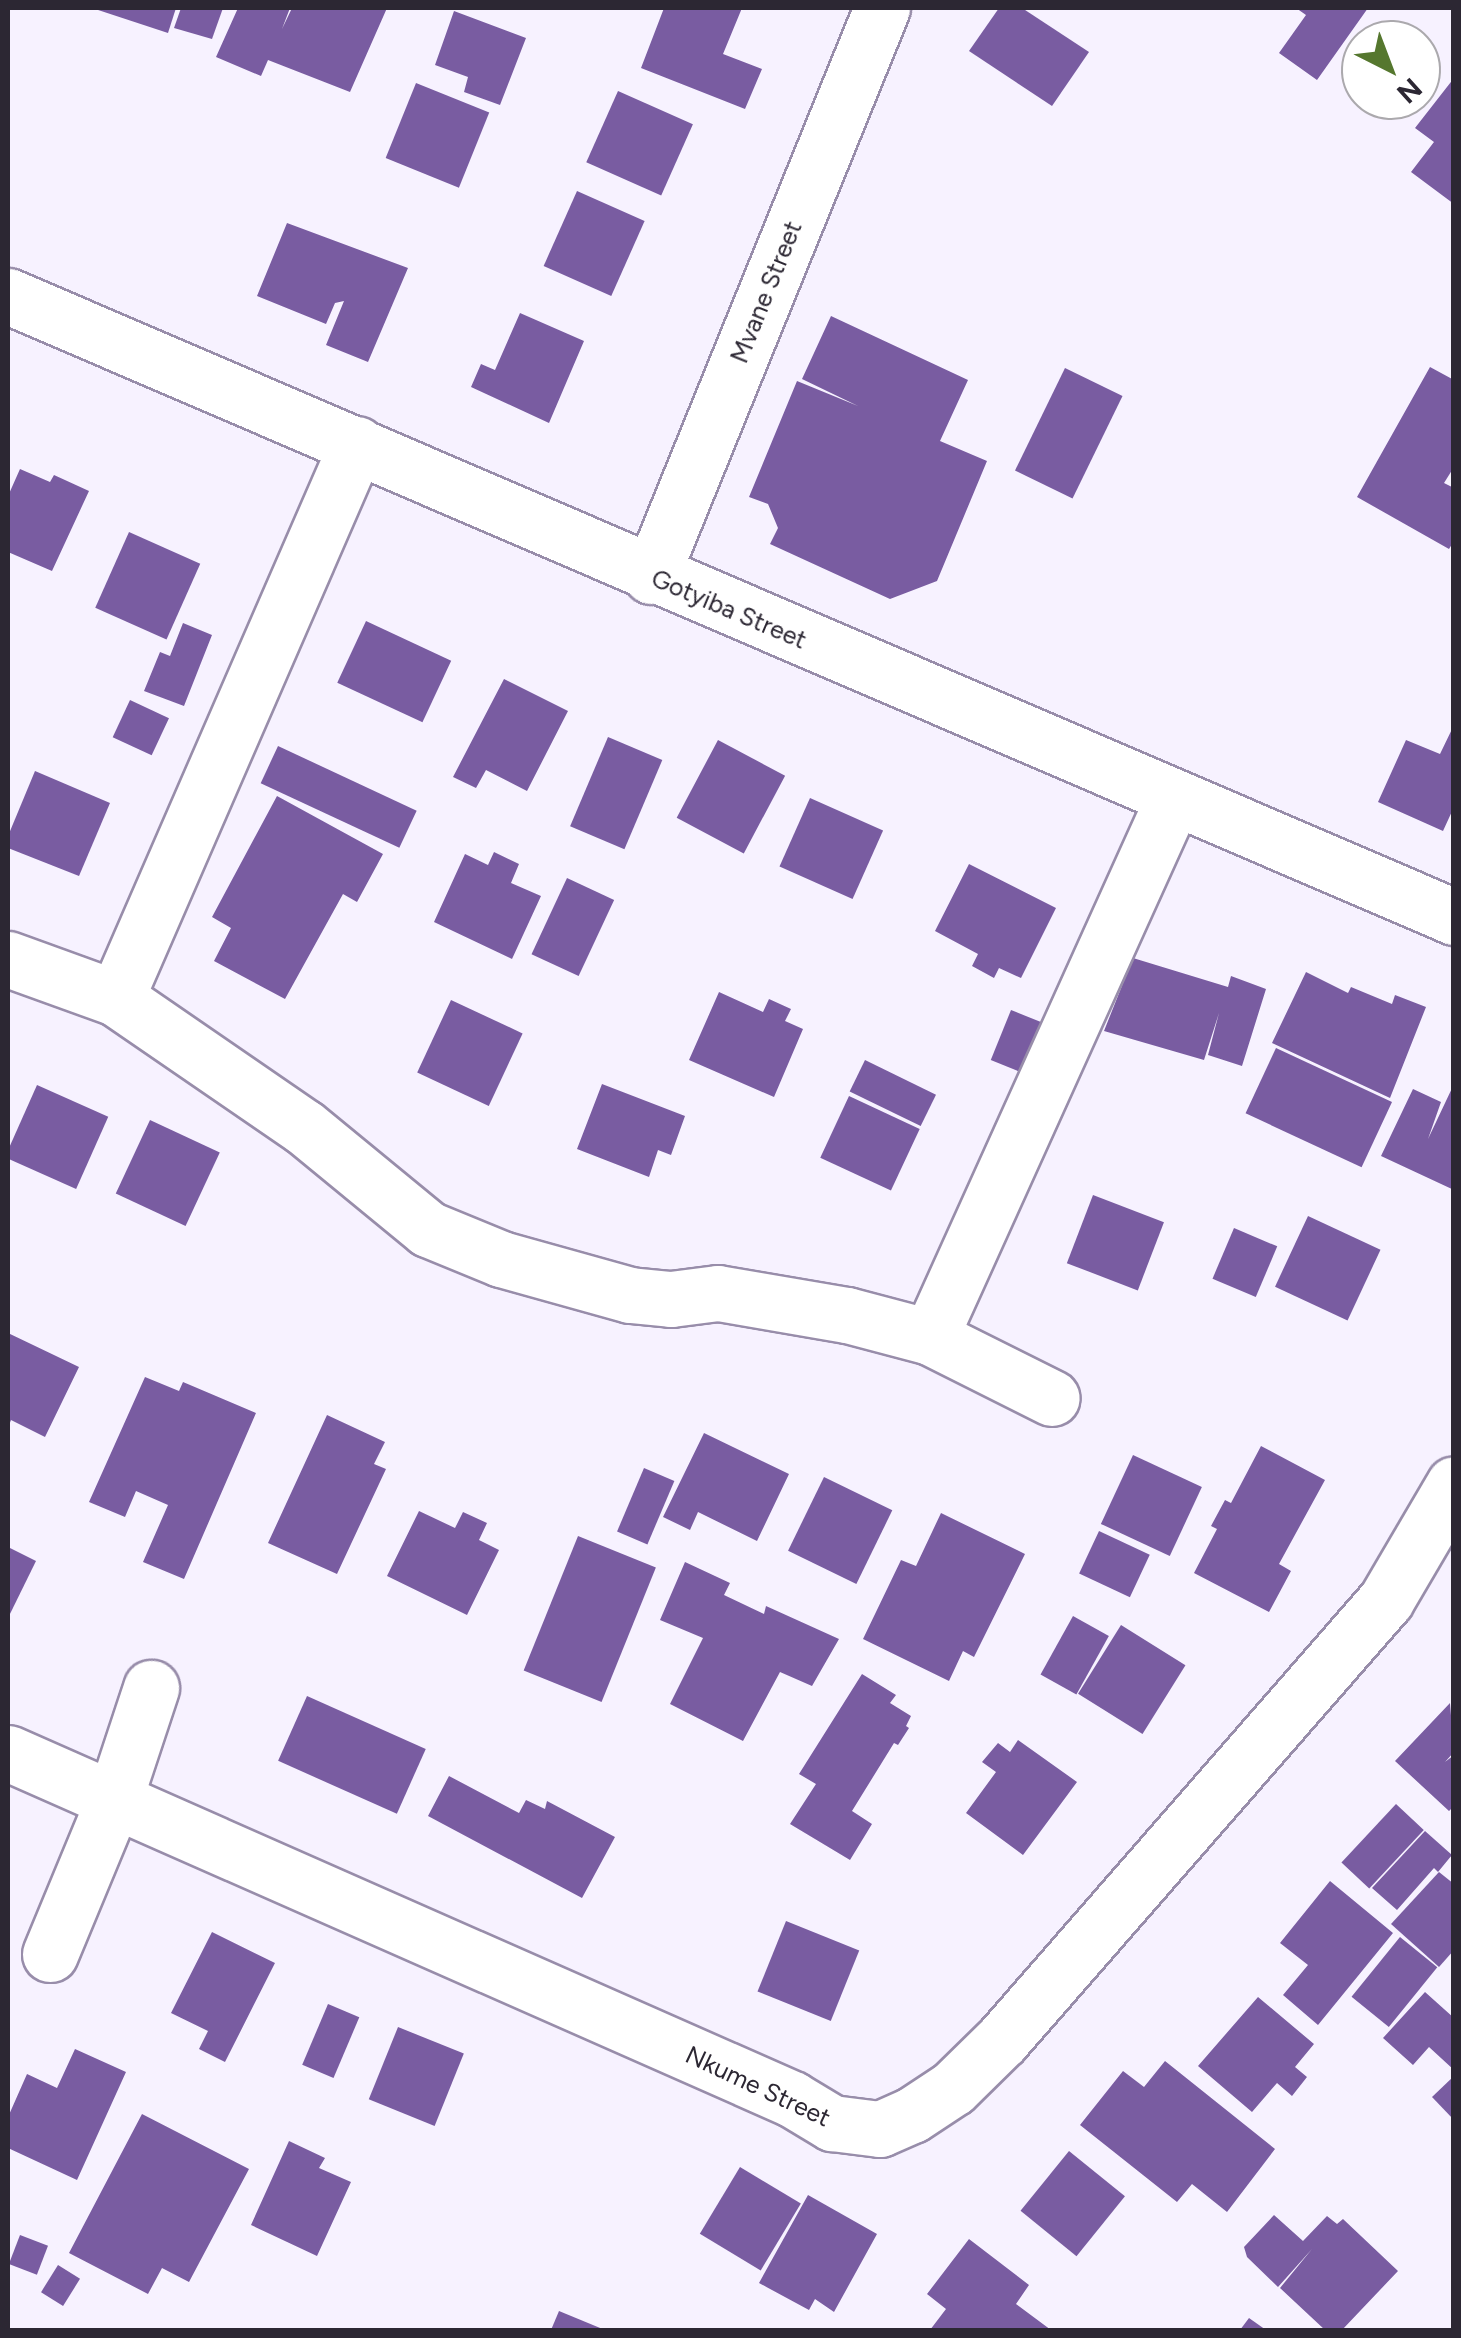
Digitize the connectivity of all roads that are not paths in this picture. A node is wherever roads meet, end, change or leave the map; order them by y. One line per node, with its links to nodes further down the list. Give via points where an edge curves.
1 (882, 8): 4 (street, Mvane Street)
2 (8, 296): 3 (street, Gotyiba Street)
3 (357, 444): 4 (street, Gotyiba Street); 8 (street)
4 (651, 576): 5 (street, Gotyiba Street)
5 (1173, 799): 6 (street, Gotyiba Street); 9 (street)
6 (1454, 917)
7 (8, 959): 8 (street)
8 (116, 998): 9 (street, via 304,1127 428,1228 501,1259 630,1295 780,1300)
9 (930, 1336): 10 (street)
10 (1052, 1398)
11 (1454, 1484): 14 (street, Nkume Street, via 1386,1600 1002,2040 953,2088 880,2128 832,2122)
12 (151, 1688): 14 (street)
13 (8, 1752): 14 (street, Nkume Street)
14 (115, 1797): 15 (street)
15 (50, 1954)

